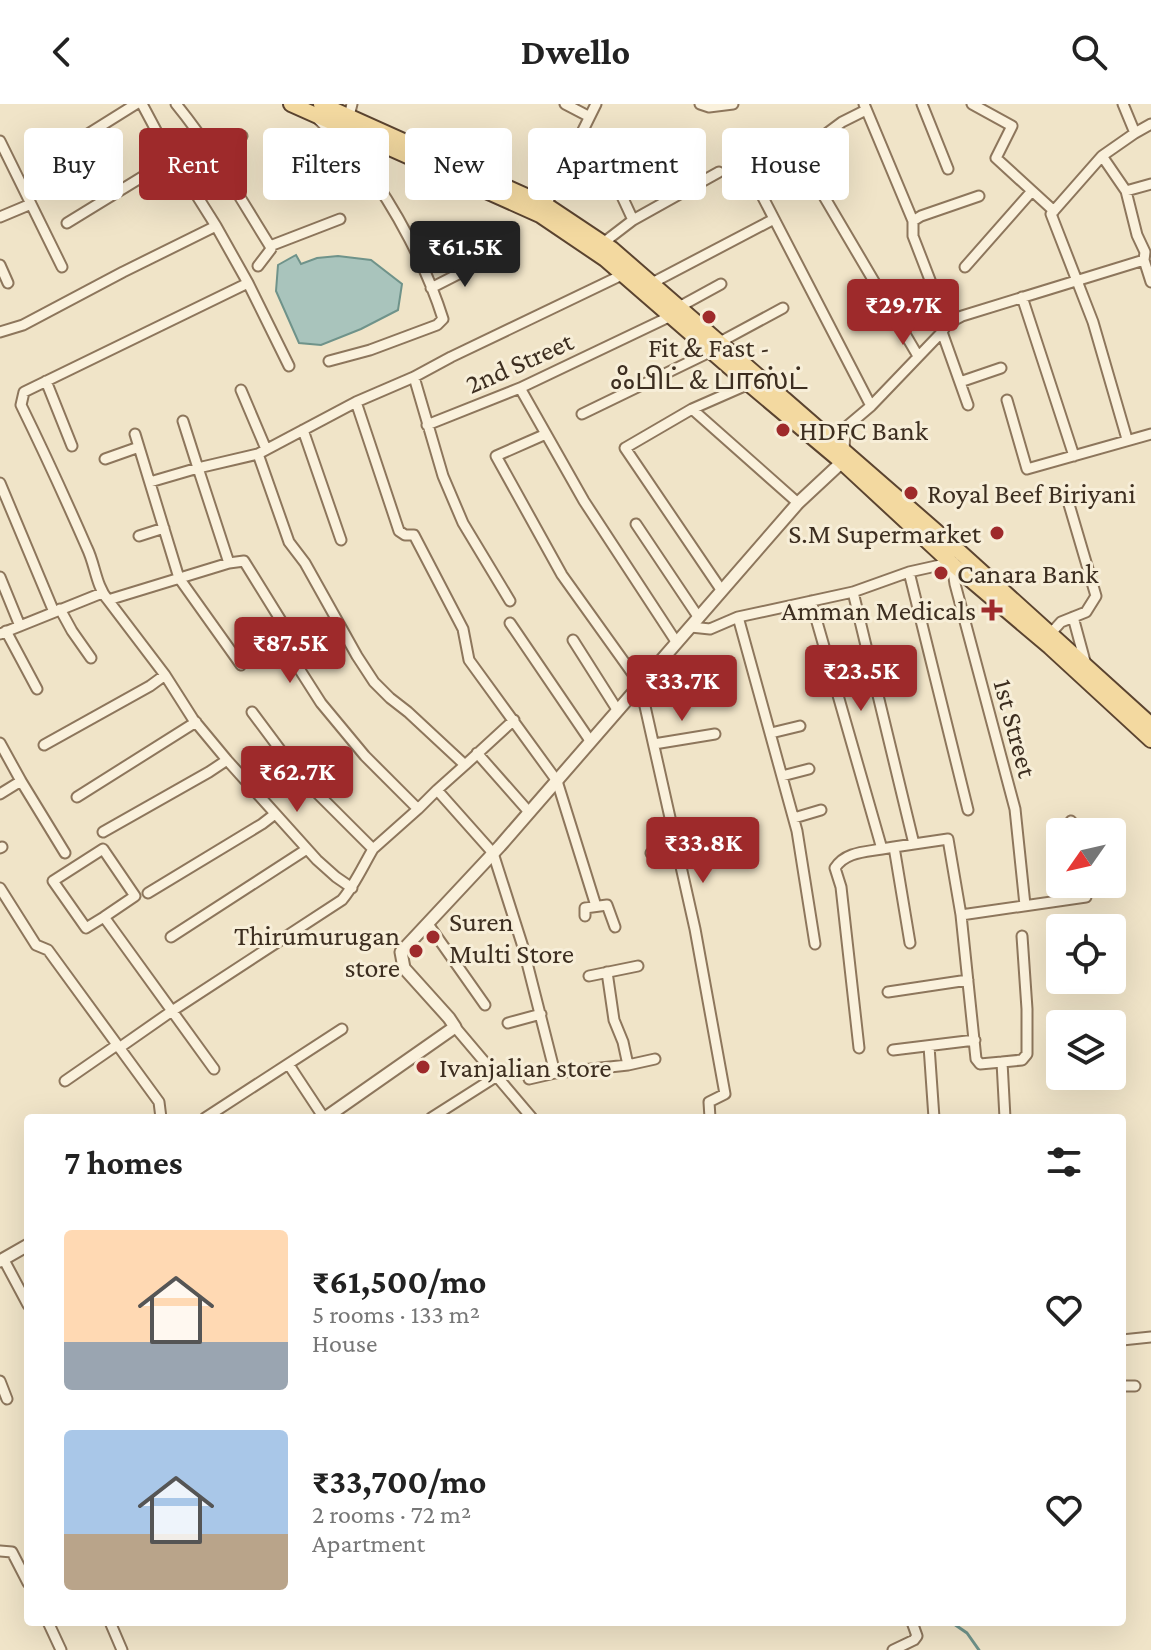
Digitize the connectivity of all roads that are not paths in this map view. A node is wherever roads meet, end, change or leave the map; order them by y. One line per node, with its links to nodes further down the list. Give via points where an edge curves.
1 (136, 104): 16 (street)
2 (142, 104): 17 (street)
3 (176, 104): 18 (street)
4 (565, 104): 14 (street)
5 (596, 104): 14 (street)
6 (700, 104): 7 (street)
7 (733, 104)
8 (922, 104): 24 (street)
9 (972, 104): 28 (street, via 1012,126 996,158)
10 (1123, 104): 20 (street)
11 (304, 106): 13 (main road); 37 (main road); 61 (street, via 362,163 410,240)
12 (865, 107): 19 (street); 43 (street)
13 (350, 110): 37 (main road)
14 (588, 116): 37 (street)
15 (1151, 124): 20 (street)
16 (98, 128)
17 (156, 128)
18 (195, 128)
19 (834, 128)
20 (1135, 133): 22 (street)
21 (0, 141): 23 (street)
22 (1102, 156): 29 (street); 38 (street)
23 (4, 159): 36 (street)
24 (948, 169)
25 (719, 172): 42 (street)
26 (139, 179): 44 (street)
27 (1151, 184): 29 (street)
28 (1032, 191): 38 (street); 53 (street)
29 (1126, 191): 48 (street)
30 (979, 196): 43 (street)
31 (200, 200): 45 (street)
32 (241, 200): 47 (street)
33 (624, 200): 42 (street)
34 (764, 200): 41 (street)
35 (826, 200): 68 (street)
36 (31, 204): 39 (street); 52 (street)
37 (543, 210): 46 (main road); 54 (main road)
38 (1054, 211): 55 (street)
39 (0, 217)
40 (340, 219): 47 (street)
41 (774, 219): 59 (street); 81 (street)
42 (633, 220): 46 (street)
43 (913, 221): 65 (street, via 913,236)
44 (67, 223)
45 (216, 226): 58 (street); 66 (street)
46 (603, 243): 59 (main road)
47 (270, 246): 51 (street)
48 (1147, 254): 55 (street); 56 (street)
49 (484, 261): 61 (street)
50 (0, 265): 57 (street)
51 (258, 266)
52 (62, 267)
53 (965, 267)
54 (624, 274): 64 (main road); 72 (street)
55 (1077, 281): 62 (street); 90 (street)
56 (1151, 282)
57 (8, 283)
58 (248, 283): 70 (street); 73 (street)
59 (652, 283): 64 (main road)
60 (721, 284): 64 (street, 2nd Street)
61 (431, 288): 69 (street, via 443,319 439,324)
62 (1022, 297): 65 (street, via 962,316); 94 (street)
63 (783, 308): 67 (street)
64 (675, 312): 67 (main road); 76 (street, 2nd Street)
65 (945, 328): 68 (street); 74 (street)
66 (0, 332)
67 (716, 347): 75 (main road); 83 (street); 95 (main road)
68 (918, 356): 81 (street)
69 (329, 361)
70 (289, 366)
71 (1001, 368): 74 (street)
72 (414, 377): 79 (street); 85 (street)
73 (46, 381): 91 (street); 113 (street, via 24,392 21,405)
74 (960, 382): 80 (street)
75 (749, 384): 82 (street); 95 (main road)
76 (520, 388): 85 (street, 2nd Street); 88 (street)
77 (241, 390): 93 (street)
78 (1007, 400): 94 (street, via 1027,469)
79 (356, 402): 86 (street); 134 (street, via 399,531 414,535 463,629 469,660)
80 (968, 405)
81 (871, 406): 95 (street, via 845,428)
82 (692, 409): 101 (street); 111 (street, via 625,448)
83 (582, 414)
84 (183, 421): 97 (street)
85 (427, 425): 114 (street, via 463,523)
86 (303, 430): 93 (street); 105 (street)
87 (135, 434): 92 (street)
88 (546, 434): 125 (street); 130 (street, via 496,456 562,575)
89 (1151, 434): 90 (street)
90 (1127, 439): 94 (street)
91 (72, 446)
92 (139, 447): 96 (street); 98 (street)
93 (262, 451): 97 (street); 147 (street, via 289,542 357,656 374,682)
94 (1074, 456)
95 (843, 457): 101 (street); 106 (main road)
96 (105, 459)
97 (198, 468): 98 (street); 107 (street)
98 (150, 482): 103 (street)
99 (0, 483): 116 (street)
100 (1068, 501): 118 (street, via 1096,596 1086,612)
101 (798, 503): 111 (street)
102 (636, 524): 119 (street)
103 (164, 528): 104 (street); 110 (street)
104 (139, 536)
105 (341, 540)
106 (956, 559): 108 (street); 123 (main road); 140 (main road); 175 (street, 1st Street, via 955,584 1015,809)
107 (229, 563): 110 (street); 155 (street, via 244,561 306,661 298,667 321,703)
108 (909, 572): 112 (street); 157 (street)
109 (0, 577): 121 (street)
110 (179, 578): 113 (street); 127 (street)
111 (722, 591): 119 (street)
112 (853, 592): 115 (street); 162 (street)
113 (105, 596): 116 (street); 129 (street)
114 (510, 601)
115 (811, 601): 117 (street); 167 (street)
116 (57, 610): 121 (street); 126 (street)
117 (738, 617): 119 (street, via 710,629); 138 (street)
118 (1073, 617): 123 (street); 128 (street)
119 (695, 622): 125 (street)
120 (510, 623): 141 (street)
121 (20, 626): 122 (street)
122 (3, 632): 131 (street)
123 (1051, 633): 128 (main road)
124 (573, 640): 132 (street)
125 (677, 643): 130 (street)
126 (91, 658)
127 (241, 665)
128 (1086, 665): 136 (main road)
129 (165, 675): 135 (street); 144 (street)
130 (640, 684): 132 (street); 143 (street)
131 (37, 689)
132 (618, 711): 141 (street)
133 (252, 712): 166 (street, via 299,775)
134 (514, 720): 145 (street); 151 (street)
135 (196, 722): 146 (street); 154 (street)
136 (1151, 725)
137 (800, 726): 138 (street)
138 (771, 733): 149 (street)
139 (715, 734): 143 (street)
140 (1151, 740)
141 (591, 742): 151 (street)
142 (0, 743): 150 (street)
143 (654, 744): 163 (street)
144 (44, 745)
145 (477, 753): 147 (street); 158 (street)
146 (227, 760): 159 (street); 161 (street)
147 (465, 765): 152 (street)
148 (809, 769): 149 (street)
149 (782, 776): 160 (street)
150 (21, 781): 153 (street); 168 (street)
151 (557, 781): 158 (street); 176 (street)
152 (437, 790): 155 (street); 169 (street)
153 (0, 794)
154 (77, 797)
155 (418, 809): 166 (street)
156 (821, 810): 160 (street)
157 (968, 810)
158 (529, 812): 169 (street)
159 (275, 814): 165 (street); 173 (street)
160 (794, 818): 185 (street)
161 (103, 832)
162 (914, 844): 164 (street); 177 (street, via 948,839)
163 (678, 847): 170 (street); 217 (street, via 725,1094 709,1102)
164 (894, 847): 167 (street); 184 (street)
165 (307, 849): 172 (street); 183 (street)
166 (373, 849): 172 (street)
167 (882, 849): 200 (street, via 848,855 835,868)
168 (65, 853)
169 (493, 853): 180 (street); 193 (street)
170 (651, 853)
171 (0, 888): 199 (street, via 36,945 48,950)
172 (352, 888): 192 (street, via 342,900)
173 (148, 893)
174 (1078, 898): 175 (street)
175 (1025, 905): 177 (street)
176 (596, 906): 178 (street, via 585,908); 181 (street, via 609,907)
177 (961, 915): 189 (street)
178 (585, 916)
179 (104, 917): 179 (street, via 135,896 103,849 53,881 86,928); 192 (street)
180 (428, 924): 191 (street); 195 (street, via 401,952 404,968)
181 (615, 927)
182 (1022, 936): 203 (street, via 1027,1054 1022,1060)
183 (171, 937)
184 (910, 943)
185 (815, 944)
186 (638, 966): 187 (street)
187 (607, 972): 188 (street); 205 (street)
188 (589, 976)
189 (968, 980): 190 (street); 197 (street)
190 (888, 992)
191 (485, 1005)
192 (172, 1011): 199 (street); 206 (street)
193 (541, 1014): 194 (street); 207 (street)
194 (508, 1023)
195 (455, 1027): 208 (street); 214 (street)
196 (342, 1029): 204 (street)
197 (975, 1040): 198 (street); 203 (street, via 977,1062)
198 (929, 1046): 201 (street); 218 (street)
199 (118, 1047): 210 (street); 211 (street, via 159,1102)
200 (859, 1048)
201 (893, 1050)
202 (655, 1059): 205 (street)
203 (1002, 1062): 219 (street)
204 (289, 1065): 212 (street); 213 (street)
205 (628, 1065): 207 (street)
206 (214, 1069)
207 (555, 1073): 209 (street)
208 (497, 1076): 215 (street); 216 (street)
209 (529, 1079)
210 (65, 1081)
211 (160, 1114)
212 (211, 1114)
213 (322, 1114)
214 (331, 1114)
215 (437, 1114)
216 (529, 1114)
217 (710, 1114)
218 (934, 1114)
219 (1005, 1114)
220 (24, 1247): 221 (street)
221 (2, 1261): 222 (street)
222 (24, 1298)
223 (1151, 1337): 224 (street)
224 (1126, 1340)
225 (0, 1381): 228 (street)
226 (1126, 1386): 227 (street)
227 (1135, 1386)
228 (7, 1399)
229 (0, 1551): 230 (street, via 12,1552)
230 (24, 1575)
231 (50, 1626): 234 (street)
232 (112, 1626): 235 (street)
233 (913, 1626): 236 (street, via 914,1640)
234 (61, 1650)
235 (122, 1650)
236 (893, 1650)

